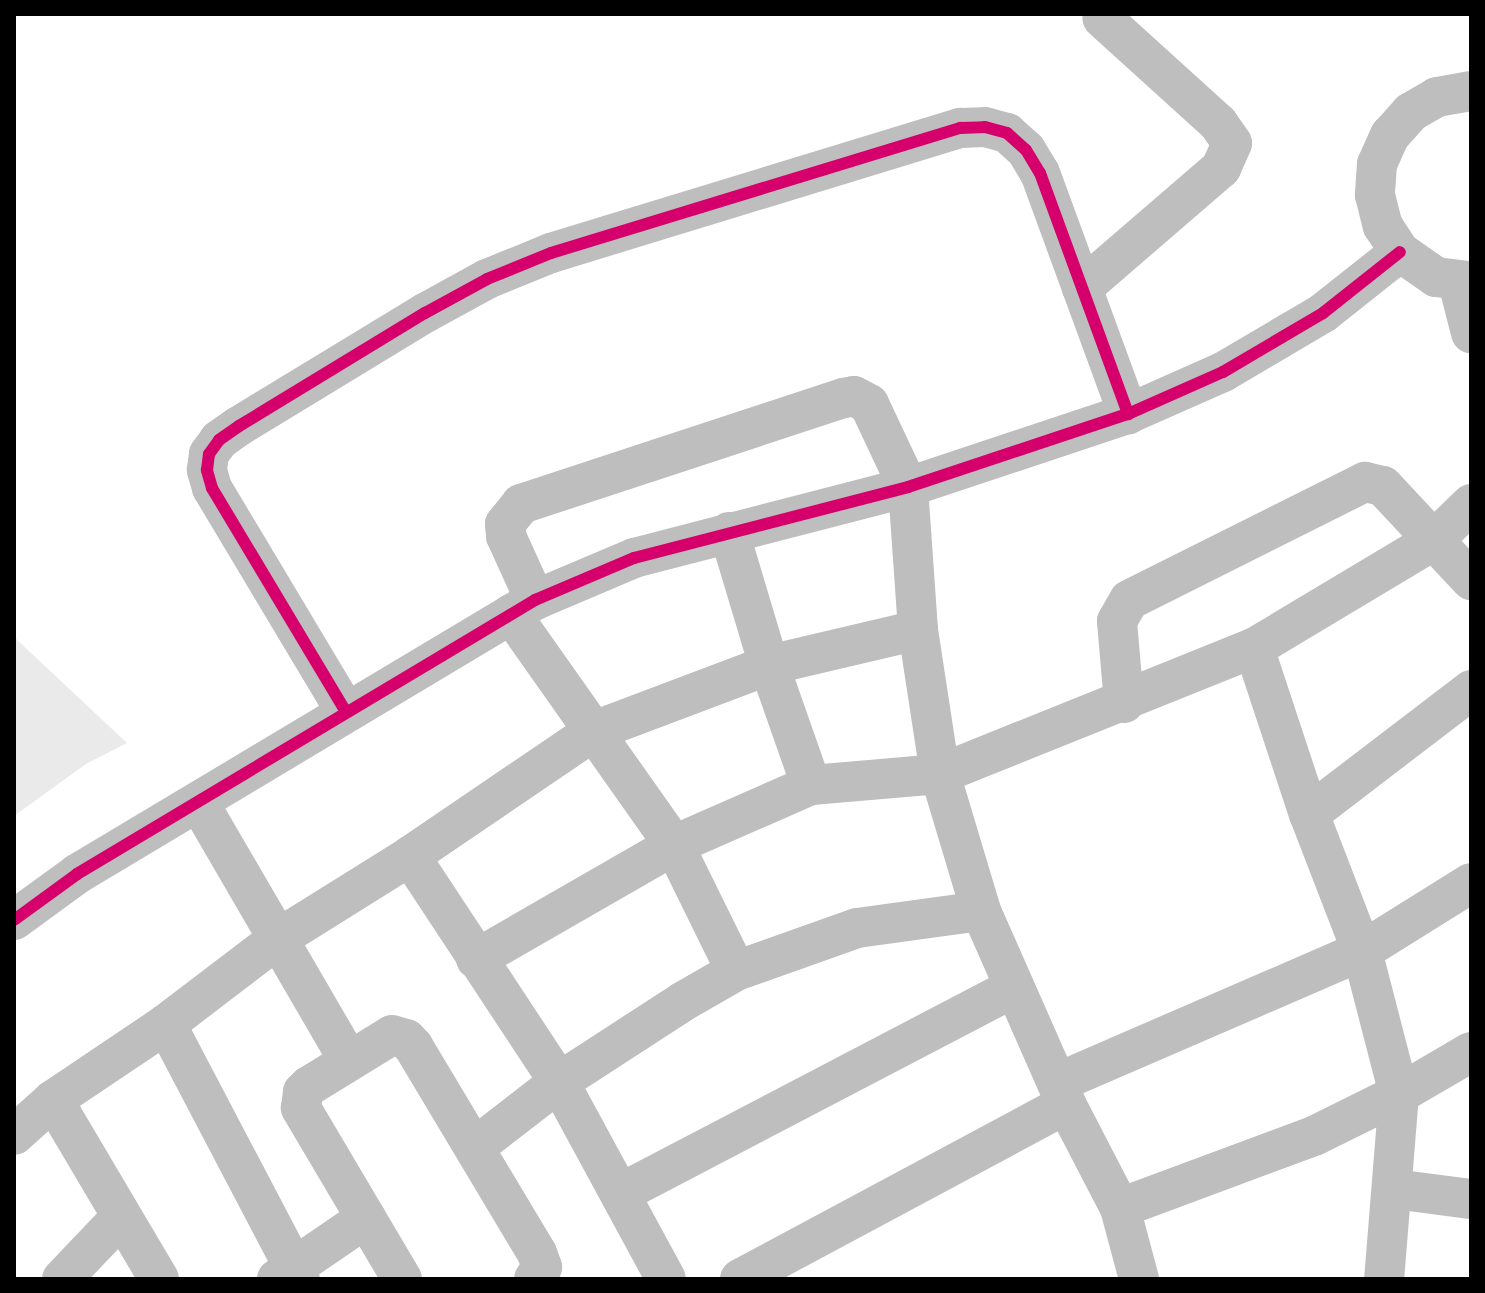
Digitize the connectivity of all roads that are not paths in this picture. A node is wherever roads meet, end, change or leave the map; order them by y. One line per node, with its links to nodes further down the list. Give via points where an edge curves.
1 (1102, 18): 5 (street, via 1218,123 1232,143 1221,168)
2 (1471, 91): 3 (street, via 1437,97 1411,112 1390,135 1377,164 1375,195 1383,226)
3 (1400, 252): 4 (street, via 1436,277); 7 (street, via 1310,321 1223,372)
4 (1464, 282): 6 (street)
5 (1082, 288): 7 (street); 19 (street, via 1040,173 1007,133 985,127 960,128 551,253 487,279 425,313 239,426 209,454 212,488)
6 (1471, 333)
7 (1128, 414): 8 (street)
8 (908, 487): 10 (street); 13 (street, via 875,411 862,398 844,398 521,504 505,524); 14 (street)
9 (1471, 504): 11 (street)
10 (729, 532): 13 (street, via 634,558); 16 (street)
11 (1433, 541): 12 (street); 15 (street); 18 (street, via 1383,486 1365,482 1129,600 1117,621)
12 (1471, 580)
13 (523, 607): 19 (street); 20 (street)
14 (918, 630): 16 (street); 21 (street)
15 (1254, 648): 18 (street); 24 (street)
16 (769, 665): 20 (street); 22 (street)
17 (1471, 690): 24 (street)
18 (1124, 703): 21 (street)
19 (346, 712): 23 (street)
20 (594, 731): 25 (street); 26 (street)
21 (940, 774): 22 (street); 28 (street)
22 (811, 785): 25 (street)
23 (199, 803): 29 (street, via 77,874); 30 (street)
24 (1309, 814): 31 (street)
25 (674, 845): 32 (street); 33 (street)
26 (410, 856): 30 (street); 32 (street)
27 (1471, 883): 31 (street)
28 (981, 911): 33 (street, via 857,928); 34 (street)
29 (14, 920)
30 (279, 938): 35 (street); 37 (street)
31 (1362, 951): 39 (street); 40 (street)
32 (476, 959): 38 (street)
33 (736, 971): 38 (street)
34 (1013, 988): 39 (street); 45 (street)
35 (166, 1024): 41 (street); 50 (street)
36 (1471, 1052): 40 (street)
37 (348, 1059): 43 (street, via 383,1038 406,1039); 49 (street, via 303,1092 301,1108)
38 (559, 1082): 43 (street); 45 (street)
39 (1063, 1093): 47 (street); 56 (street)
40 (1399, 1094): 44 (street); 47 (street, via 1316,1135)
41 (53, 1100): 42 (street); 48 (street)
42 (14, 1135)
43 (475, 1147): 54 (street, via 541,1260)
44 (1394, 1189): 46 (street); 58 (street)
45 (621, 1193): 55 (street)
46 (1471, 1199)
47 (1120, 1208): 57 (street)
48 (121, 1217): 51 (street); 52 (street)
49 (366, 1218): 50 (street); 53 (street)
50 (290, 1275)
51 (62, 1279)
52 (159, 1279)
53 (402, 1279)
54 (534, 1279)
55 (666, 1279)
56 (740, 1279)
57 (1139, 1279)
58 (1384, 1279)

